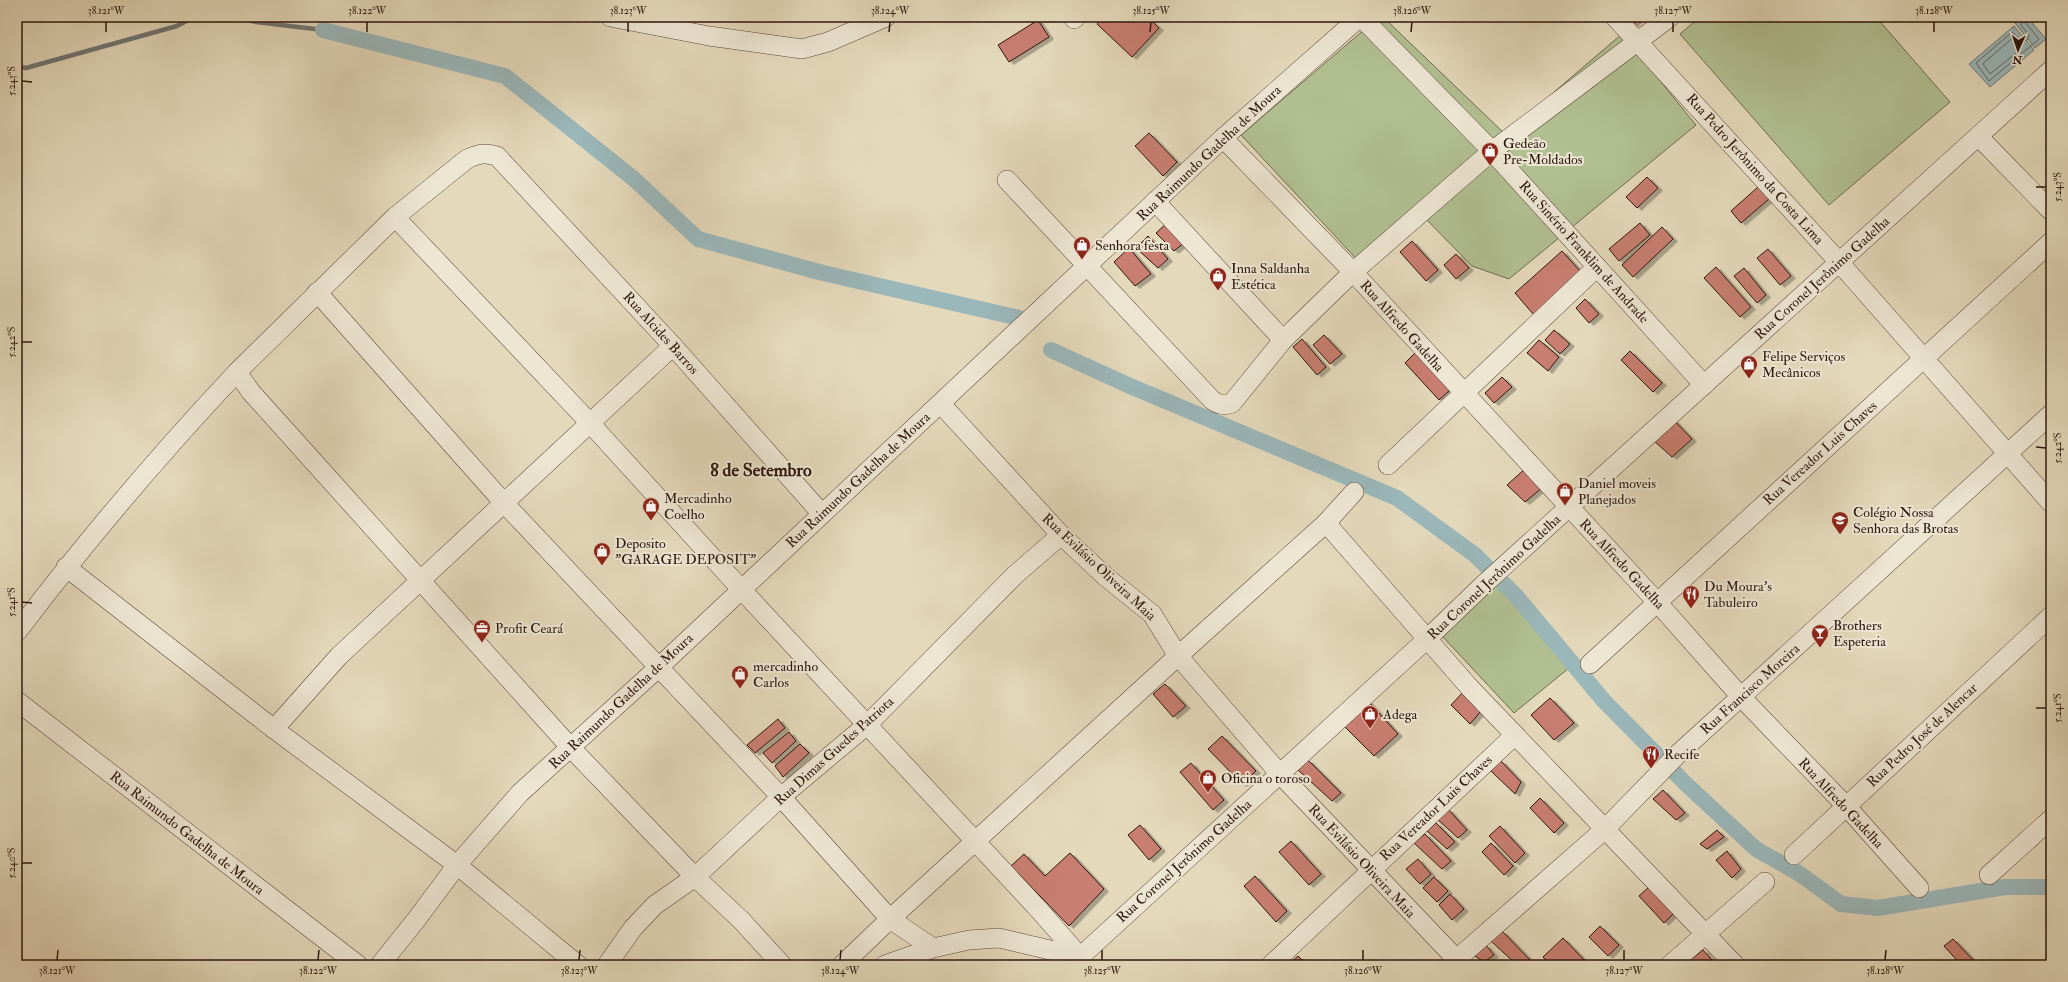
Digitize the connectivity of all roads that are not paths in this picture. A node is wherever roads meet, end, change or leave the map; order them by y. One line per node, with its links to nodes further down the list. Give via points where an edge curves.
1 (610, 17): 2 (street, via 709,36 802,49 828,42)
2 (886, 17)
3 (1361, 17): 9 (street, Rua Raimundo Gadelha de Moura); 10 (street, Rua Sinério Franklim de Andrade)
4 (1615, 17): 6 (street, Rua Pedro Jerônimo da Costa Lima)
5 (1670, 17): 6 (street)
6 (1638, 41): 10 (street); 16 (street, Rua Pedro Jerônimo da Costa Lima)
7 (2051, 70): 8 (street, Rua Coronel Jerônimo Gadelha)
8 (1979, 137): 13 (street); 16 (street, Rua Coronel Jerônimo Gadelha)
9 (1223, 138): 12 (street, Rua Raimundo Gadelha de Moura); 19 (street, Rua Alfredo Gadelha)
10 (1492, 151): 18 (street, Rua Sinério Franklim de Andrade); 19 (street)
11 (1007, 180): 17 (street)
12 (1156, 201): 17 (street, Rua Raimundo Gadelha de Moura); 21 (street)
13 (2051, 211)
14 (395, 217): 20 (street); 22 (street, Rua Alcides Barros, via 467,159 478,154 488,153 497,156); 29 (street)
15 (2051, 242): 23 (street, Rua Vereador Luis Chaves)
16 (1839, 262): 23 (street, Rua Pedro Jerônimo da Costa Lima); 25 (street, Rua Coronel Jerônimo Gadelha)
17 (1087, 267): 21 (street, via 1218,404 1232,403); 27 (street, Rua Raimundo Gadelha de Moura)
18 (1597, 267): 25 (street, Rua Sinério Franklim de Andrade); 26 (street)
19 (1353, 272): 21 (street); 26 (street, Rua Alfredo Gadelha)
20 (317, 292): 24 (street); 33 (street)
21 (1284, 340)
22 (673, 346): 29 (street); 36 (street, Rua Alcides Barros)
23 (1924, 358): 30 (street, Rua Pedro Jerônimo da Costa Lima); 42 (street, Rua Vereador Luis Chaves)
24 (237, 372): 39 (street, via 143,474); 40 (street, via 251,392)
25 (1704, 385): 35 (street, Rua Coronel Jerônimo Gadelha)
26 (1464, 393): 31 (street); 35 (street, Rua Alfredo Gadelha)
27 (941, 404): 36 (street, Rua Raimundo Gadelha de Moura); 38 (street, Rua Evilásio Oliveira Maia)
28 (2051, 414): 30 (street, Rua Francisco Moreira)
29 (590, 423): 33 (street); 41 (street)
30 (2007, 454): 34 (street, Rua Pedro Jerônimo da Costa Lima); 49 (street, Rua Francisco Moreira)
31 (1388, 465)
32 (1354, 492): 37 (street)
33 (504, 503): 40 (street); 48 (street)
34 (2051, 503)
35 (1570, 507): 42 (street, Rua Alfredo Gadelha); 45 (street, Rua Coronel Jerônimo Gadelha)
36 (822, 514): 41 (street, Rua Raimundo Gadelha de Moura)
37 (1326, 523): 45 (street); 46 (street)
38 (1062, 535): 46 (street, Rua Evilásio Oliveira Maia, via 1106,577 1152,614); 51 (street, Rua Dimas Guedes Patriota, via 1015,575)
39 (66, 567): 44 (street); 52 (street)
40 (420, 579): 52 (street, via 339,656); 54 (street)
41 (741, 590): 48 (street, Rua Raimundo Gadelha de Moura); 51 (street)
42 (1656, 602): 47 (street, Rua Vereador Luis Chaves); 49 (street, Rua Alfredo Gadelha)
43 (2051, 616): 57 (street, Rua Pedro José de Alencar)
44 (17, 632)
45 (1427, 639): 53 (street); 55 (street, Rua Coronel Jerônimo Gadelha)
46 (1178, 656): 55 (street, Rua Evilásio Oliveira Maia); 60 (street)
47 (1590, 664)
48 (658, 668): 54 (street, Rua Raimundo Gadelha de Moura); 56 (street)
49 (1742, 698): 57 (street, Rua Alfredo Gadelha); 59 (street, Rua Francisco Moreira, via 1678,755)
50 (17, 701): 73 (street, Rua Raimundo Gadelha de Moura)
51 (868, 724): 56 (street, Rua Dimas Guedes Patriota); 60 (street)
52 (274, 729): 62 (street)
53 (1515, 735): 59 (street); 63 (street, Rua Vereador Luis Chaves)
54 (571, 748): 62 (street, Rua Raimundo Gadelha de Moura, via 520,793); 65 (street)
55 (1280, 774): 63 (street, Rua Evilásio Oliveira Maia); 71 (street, Rua Coronel Jerônimo Gadelha)
56 (781, 797): 65 (street, Rua Dimas Guedes Patriota); 68 (street)
57 (1846, 806): 61 (street, Rua Pedro José de Alencar); 67 (street, Rua Alfredo Gadelha)
58 (2051, 819): 64 (street)
59 (1604, 830): 69 (street); 72 (street, Rua Francisco Moreira)
60 (975, 843): 68 (street); 71 (street, via 1040,911)
61 (1794, 855)
62 (457, 865): 74 (street, Rua Raimundo Gadelha de Moura); 75 (street)
63 (1371, 870): 72 (street, Rua Evilásio Oliveira Maia); 80 (street, Rua Vereador Luis Chaves)
64 (1989, 875)
65 (695, 877): 76 (street, Rua Dimas Guedes Patriota, via 655,905 633,928); 77 (street, via 741,920)
66 (1765, 882): 69 (street)
67 (1919, 888)
68 (890, 919): 70 (street); 78 (street)
69 (1706, 934): 81 (street); 82 (street)
70 (933, 948): 71 (street, via 969,940 999,938); 79 (street)
71 (1083, 961)
72 (1456, 963)
73 (358, 965)
74 (380, 965)
75 (578, 965)
76 (607, 965)
77 (782, 965)
78 (842, 965)
79 (885, 965)
80 (1271, 965)
81 (1670, 965)
82 (1735, 965)

